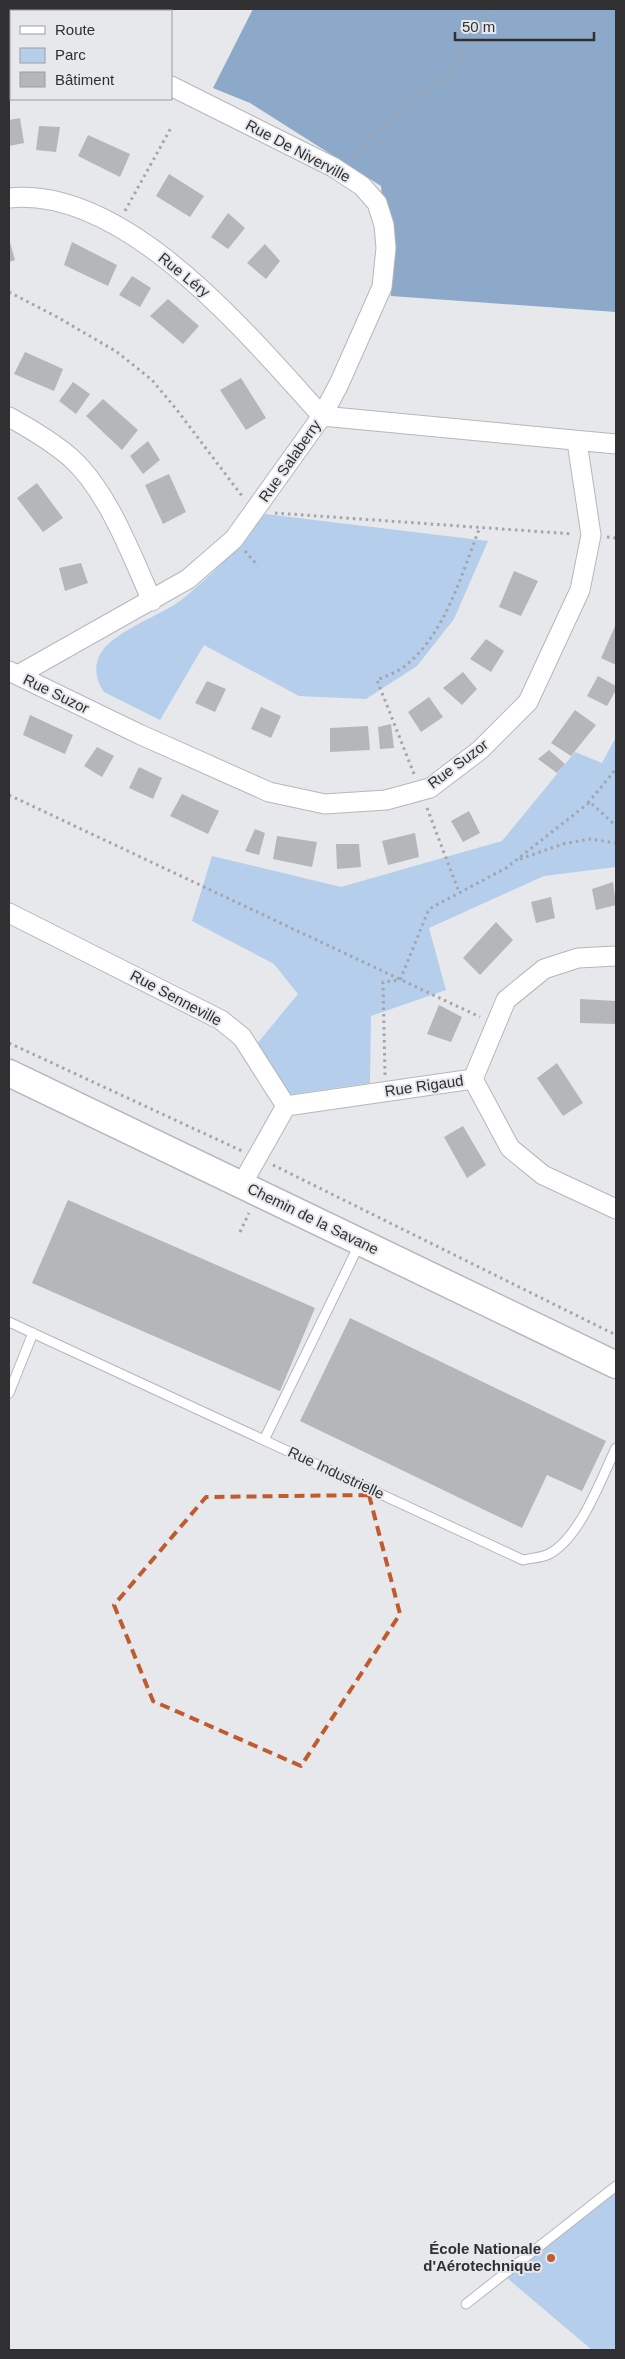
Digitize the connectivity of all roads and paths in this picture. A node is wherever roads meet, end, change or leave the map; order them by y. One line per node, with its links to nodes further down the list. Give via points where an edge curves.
1 (493, 9): 4 (path, via 448,74 369,137)
2 (172, 87): 4 (street, Rue De Niverville)
3 (172, 126): 6 (path)
4 (342, 173): 8 (street, Rue De Niverville, via 362,186 377,203 384,225 386,248 382,287)
5 (9, 198): 6 (street, Rue Léry, via 25,196 68,204)
6 (116, 226): 8 (street, Rue Léry, via 172,263 222,306)
7 (9, 292): 12 (path, via 117,352 152,380)
8 (322, 416): 10 (street, Rue Salaberry); 12 (street, Rue Salaberry)
9 (9, 417): 15 (street, via 40,434 72,459 98,491)
10 (577, 442): 11 (street, Rue Salaberry); 14 (street, Rue Suzor)
11 (616, 444)
12 (254, 512): 13 (path); 15 (street, Rue Salaberry, via 234,539 188,580)
13 (480, 527): 14 (path); 18 (path, via 448,608 426,645 404,667 377,680)
14 (591, 535): 18 (street, Rue Suzor, via 580,590 528,702 480,750 430,788)
15 (152, 601): 16 (street, Rue Salaberry)
16 (13, 673): 18 (street, Rue Suzor, via 269,792 325,804 386,800)
17 (616, 769): 20 (path)
18 (420, 790): 24 (path)
19 (9, 795): 27 (path)
20 (590, 802): 21 (path); 23 (path)
21 (616, 826)
22 (616, 843): 23 (path, via 590,839 563,844)
23 (517, 860): 24 (path)
24 (459, 892): 27 (path, via 429,909)
25 (9, 913): 33 (street, Rue Senneville, via 221,1020 242,1037)
26 (616, 956): 28 (street, Rue Rigaud, via 578,958 544,969 506,1000)
27 (400, 980): 28 (path); 32 (path, via 383,982)
28 (496, 1025): 31 (street, Rue Rigaud)
29 (9, 1042): 34 (path)
30 (9, 1073): 36 (street, Chemin de la Savane)
31 (473, 1079): 32 (street, Rue Rigaud); 37 (street, via 510,1148 543,1175)
32 (385, 1091): 33 (street, Rue Rigaud)
33 (286, 1106): 36 (street)
34 (242, 1152)
35 (271, 1164): 42 (path)
36 (247, 1195): 38 (path); 39 (street, Chemin de la Savane)
37 (616, 1208)
38 (240, 1232)
39 (361, 1242): 43 (street, Chemin de la Savane); 45 (lane)
40 (9, 1322): 41 (lane, Rue Industrielle)
41 (33, 1333): 44 (lane); 45 (lane, Rue Industrielle)
42 (616, 1334)
43 (616, 1365)
44 (9, 1393)
45 (264, 1440): 46 (lane, Rue Industrielle, via 522,1560 548,1554 565,1543 576,1529)
46 (616, 1448)
47 (616, 2186): 48 (lane)
48 (466, 2304)

